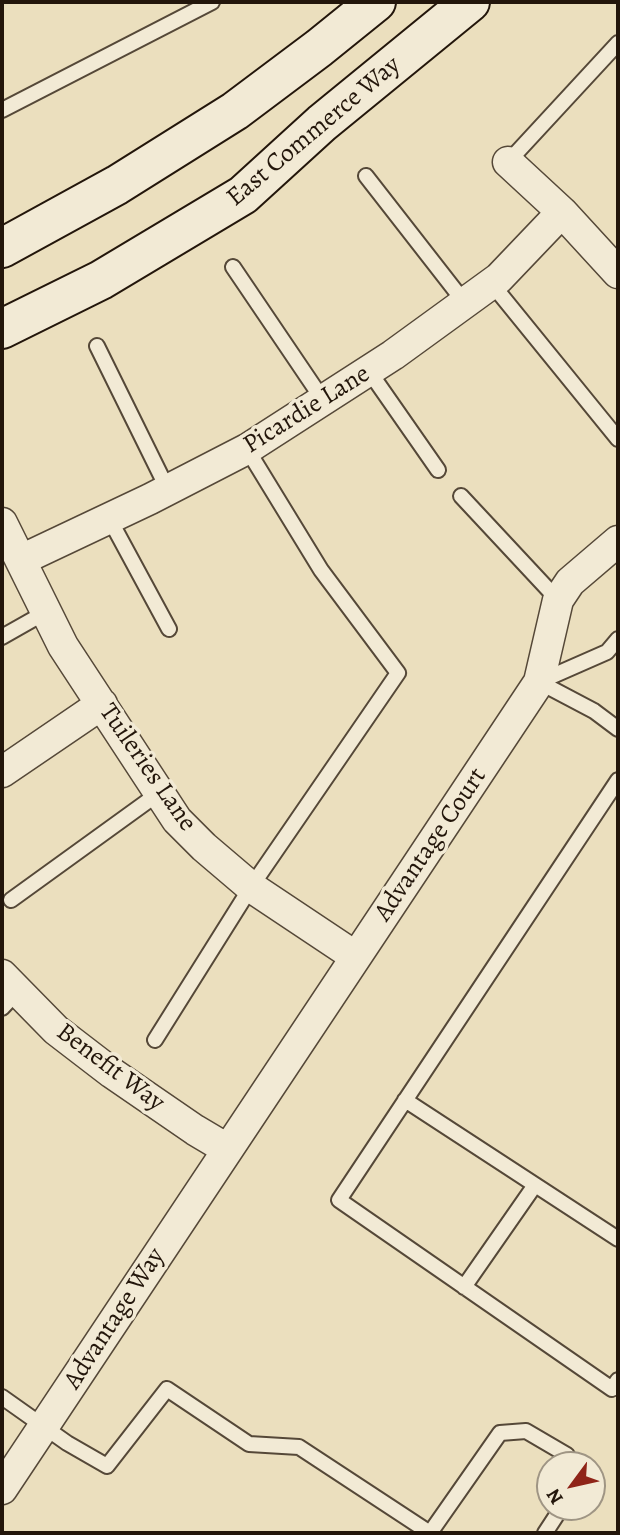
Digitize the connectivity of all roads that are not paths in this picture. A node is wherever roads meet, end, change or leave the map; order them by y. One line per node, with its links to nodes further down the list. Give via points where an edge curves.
1 (212, 2): 5 (lane)
2 (376, 2): 9 (main road, via 223,119 117,185)
3 (470, 2): 14 (main road, East Commerce Way, via 322,123 243,195 101,280)
4 (618, 43): 6 (lane)
5 (2, 110)
6 (508, 162): 8 (street)
7 (366, 176): 13 (lane)
8 (562, 212): 10 (street); 12 (street, Picardie Lane)
9 (2, 248)
10 (615, 263)
11 (233, 267): 17 (lane)
12 (492, 284): 13 (street, Picardie Lane); 18 (lane)
13 (465, 303): 16 (street, Picardie Lane)
14 (2, 329)
15 (97, 346): 21 (lane)
16 (369, 371): 17 (street, Picardie Lane); 20 (lane)
17 (323, 400): 19 (street, Picardie Lane)
18 (618, 439)
19 (247, 449): 21 (street, Picardie Lane); 38 (lane, via 321,570 398,673)
20 (438, 470)
21 (168, 490): 23 (street, Picardie Lane)
22 (461, 496): 27 (lane)
23 (109, 518): 26 (street, Picardie Lane); 29 (lane)
24 (2, 523): 26 (street, Tuileries Lane)
25 (618, 541): 27 (street, Advantage Court, via 570,582)
26 (21, 560): 28 (street, Tuileries Lane)
27 (558, 600): 32 (street, Advantage Court)
28 (46, 612): 30 (lane); 33 (street, Tuileries Lane)
29 (169, 629)
30 (2, 637)
31 (618, 639): 32 (lane, via 607,652)
32 (539, 682): 34 (lane); 40 (street, Advantage Court)
33 (102, 704): 35 (street); 37 (street, Tuileries Lane)
34 (618, 729)
35 (2, 772)
36 (618, 780): 43 (lane)
37 (159, 793): 38 (street, Tuileries Lane, via 177,820); 39 (lane)
38 (251, 887): 40 (street, Tuileries Lane); 42 (lane)
39 (11, 900)
40 (356, 957): 44 (street, Advantage Court)
41 (7, 991): 44 (street, Benefit Way, via 112,1073)
42 (155, 1040)
43 (405, 1100): 45 (lane); 47 (lane, via 339,1200)
44 (228, 1149): 50 (street, Advantage Way)
45 (535, 1185): 46 (lane); 47 (lane)
46 (618, 1239)
47 (464, 1287): 48 (lane, via 612,1390)
48 (618, 1380)
49 (2, 1397): 50 (lane)
50 (44, 1427): 52 (street, Advantage Way); 53 (lane, via 107,1466 167,1389 249,1444 299,1447)
51 (560, 1451): 53 (lane, via 526,1431 500,1433)
52 (2, 1489)
53 (430, 1533)

